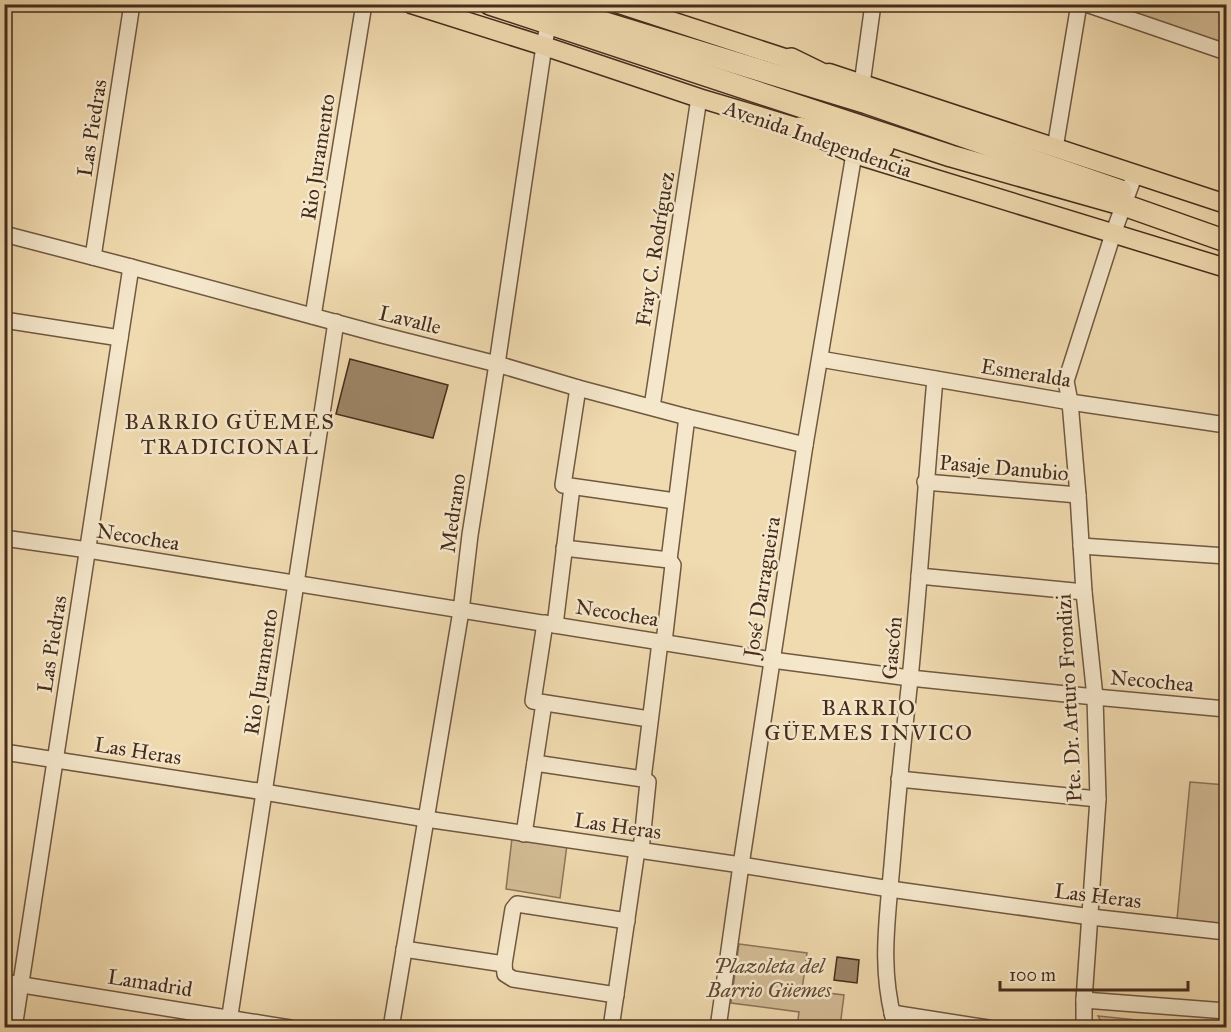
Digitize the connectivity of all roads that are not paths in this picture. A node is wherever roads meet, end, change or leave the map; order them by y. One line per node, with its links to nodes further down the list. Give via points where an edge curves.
1 (132, 4): 26 (street, Las Piedras)
2 (364, 4): 29 (street, Rio Juramento)
3 (411, 4): 10 (main road, Avenida Independencia)
4 (490, 4): 9 (highway, Avenida Independencia)
5 (620, 4): 12 (main road, Avenida Independencia)
6 (873, 4): 13 (street)
7 (1079, 4): 17 (street)
8 (1086, 4): 11 (street)
9 (549, 10): 10 (street, Medrano); 16 (highway, Avenida Independencia, via 867,103); 19 (highway, Avenida Independencia)
10 (543, 46): 14 (main road, Avenida Independencia); 34 (street, Medrano)
11 (1227, 52)
12 (791, 59): 13 (main road, Avenida Independencia); 16 (highway)
13 (862, 84): 17 (main road, Avenida Independencia)
14 (699, 98): 15 (main road, Avenida Independencia); 38 (street, Fray C. Rodríguez)
15 (799, 128): 18 (main road, Avenida Independencia); 19 (highway, via 886,148)
16 (938, 128): 20 (highway, Avenida Independencia)
17 (1055, 148): 20 (main road, Avenida Independencia)
18 (854, 154): 24 (main road, Avenida Independencia); 33 (street, José Darragueira)
19 (951, 156): 20 (highway, Avenida Independencia)
20 (1129, 191): 21 (main road, Avenida Independencia); 22 (highway, Avenida Independencia); 24 (street); 25 (highway, Avenida Independencia)
21 (1227, 204)
22 (1227, 226)
23 (4, 234): 26 (street, Lavalle)
24 (1113, 234): 28 (main road, Avenida Independencia); 37 (street, via 1066,381)
25 (1227, 240)
26 (93, 257): 27 (street, Lavalle)
27 (131, 267): 29 (street, Lavalle); 32 (street, Las Piedras)
28 (1227, 268)
29 (313, 316): 31 (street, Lavalle)
30 (4, 320): 32 (street)
31 (336, 322): 34 (street, Lavalle); 53 (street, Rio Juramento)
32 (120, 338): 49 (street, Las Piedras)
33 (820, 359): 35 (street, Esmeralda); 41 (street, José Darragueira)
34 (497, 364): 36 (street, Lavalle); 55 (street, Medrano)
35 (935, 379): 37 (street, Esmeralda); 42 (street, Gascón)
36 (578, 388): 38 (street, Lavalle); 43 (street, via 563,485)
37 (1070, 402): 40 (street, Esmeralda); 44 (street, Pte. Dr. Arturo Frondizi)
38 (652, 407): 39 (street, Lavalle)
39 (687, 417): 41 (street, Lavalle); 45 (street)
40 (1227, 425)
41 (805, 445): 58 (street, José Darragueira)
42 (925, 482): 44 (street, Pasaje Danubio); 52 (street, Gascón)
43 (572, 486): 45 (street); 48 (street)
44 (1078, 495): 47 (street, Pte. Dr. Arturo Frondizi)
45 (675, 501): 51 (street)
46 (4, 538): 49 (street, Necochea)
47 (1081, 546): 50 (street); 54 (street, Pte. Dr. Arturo Frondizi)
48 (564, 548): 51 (street); 56 (street)
49 (88, 550): 53 (street, Necochea); 65 (street, Las Piedras)
50 (1227, 556)
51 (669, 560): 57 (street, via 673,565)
52 (919, 576): 54 (street); 59 (street, Gascón)
53 (296, 584): 55 (street, Necochea); 69 (street, Rio Juramento)
54 (1084, 592): 60 (street, Pte. Dr. Arturo Frondizi)
55 (461, 611): 56 (street, Necochea); 71 (street, Medrano)
56 (550, 624): 57 (street, Necochea); 61 (street, via 533,702)
57 (662, 642): 58 (street, Necochea); 63 (street)
58 (772, 660): 59 (street, Necochea); 74 (street, José Darragueira)
59 (910, 678): 60 (street, Necochea); 68 (street, Gascón)
60 (1095, 697): 62 (street, Necochea); 70 (street, Pte. Dr. Arturo Frondizi)
61 (544, 703): 63 (street); 66 (street)
62 (1227, 709)
63 (649, 719): 67 (street)
64 (4, 752): 65 (street, Las Heras)
65 (54, 759): 69 (street, Las Heras); 82 (street, Las Piedras)
66 (535, 763): 67 (street); 72 (street)
67 (643, 779): 73 (street, via 648,782)
68 (899, 779): 70 (street); 75 (street, Gascón)
69 (264, 792): 71 (street, Las Heras); 87 (street, Rio Juramento)
70 (1098, 799): 76 (street, Pte. Dr. Arturo Frondizi)
71 (426, 819): 72 (street, Las Heras); 79 (street, Medrano)
72 (524, 834): 73 (street, Las Heras)
73 (639, 850): 74 (street, Las Heras); 77 (street)
74 (741, 865): 75 (street, Las Heras); 92 (street, José Darragueira)
75 (890, 889): 76 (street, Las Heras); 86 (street, Gascón, via 885,953)
76 (1091, 917): 78 (street, Las Heras); 84 (street, Pte. Dr. Arturo Frondizi)
77 (627, 921): 80 (street, via 517,904); 83 (street)
78 (1227, 932)
79 (404, 949): 80 (street); 90 (street, Medrano)
80 (504, 964): 83 (street, via 505,974 513,979)
81 (4, 982): 82 (street, Lamadrid)
82 (21, 984): 87 (street, Lamadrid); 88 (street, Las Piedras)
83 (616, 995): 91 (street)
84 (1084, 1000): 85 (street); 94 (street, Pte. Dr. Arturo Frondizi)
85 (1227, 1011)
86 (894, 1020): 93 (street)
87 (229, 1022): 89 (street, Lamadrid)
88 (14, 1028)
89 (290, 1028)
90 (391, 1028)
91 (611, 1028)
92 (718, 1028)
93 (988, 1028)
94 (1084, 1028)

